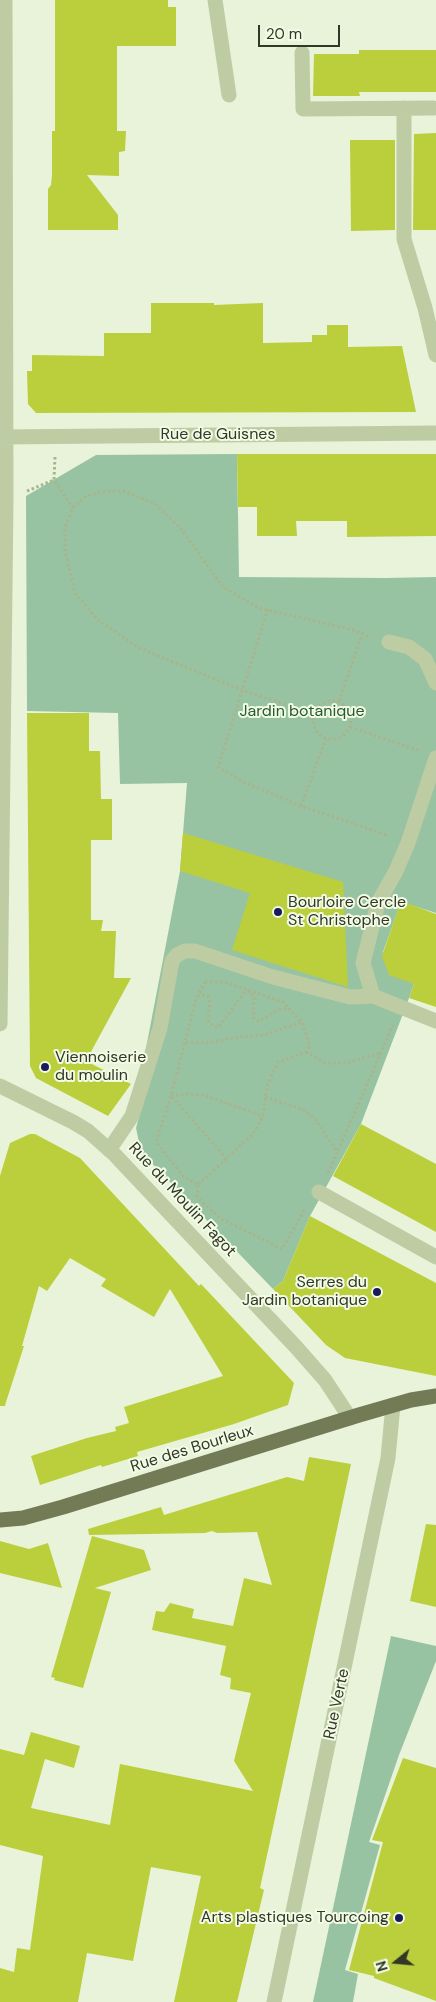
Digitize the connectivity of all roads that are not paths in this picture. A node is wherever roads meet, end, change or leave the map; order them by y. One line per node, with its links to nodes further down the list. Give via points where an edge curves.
1 (5, 0): 7 (street)
2 (215, 0): 4 (street)
3 (302, 53): 5 (street, via 303,109)
4 (229, 96)
5 (404, 108): 6 (street); 8 (street, via 404,239)
6 (433, 108)
7 (3, 146): 10 (street)
8 (436, 356)
9 (436, 433): 10 (street, Rue de Guisnes)
10 (3, 437): 11 (street)
11 (3, 500): 17 (street)
12 (389, 642): 13 (street, via 409,647 426,659)
13 (436, 683)
14 (436, 758): 15 (street, via 408,843 378,903 363,964)
15 (373, 996): 16 (street); 19 (street, via 350,997 273,977 195,951 177,955 172,961 160,1028 132,1116)
16 (436, 1022)
17 (0, 1024)
18 (0, 1086): 19 (street, Rue du Moulin Fagot, via 73,1122)
19 (110, 1150): 24 (street, Rue du Moulin Fagot, via 296,1347 325,1380)
20 (319, 1192): 21 (street)
21 (436, 1257)
22 (436, 1396): 23 (main road)
23 (392, 1405): 24 (main road, Rue des Bourleux); 26 (street, Rue Verte, via 388,1458)
24 (350, 1418): 25 (main road, Rue des Bourleux, via 63,1508)
25 (0, 1520)
26 (274, 2002)

